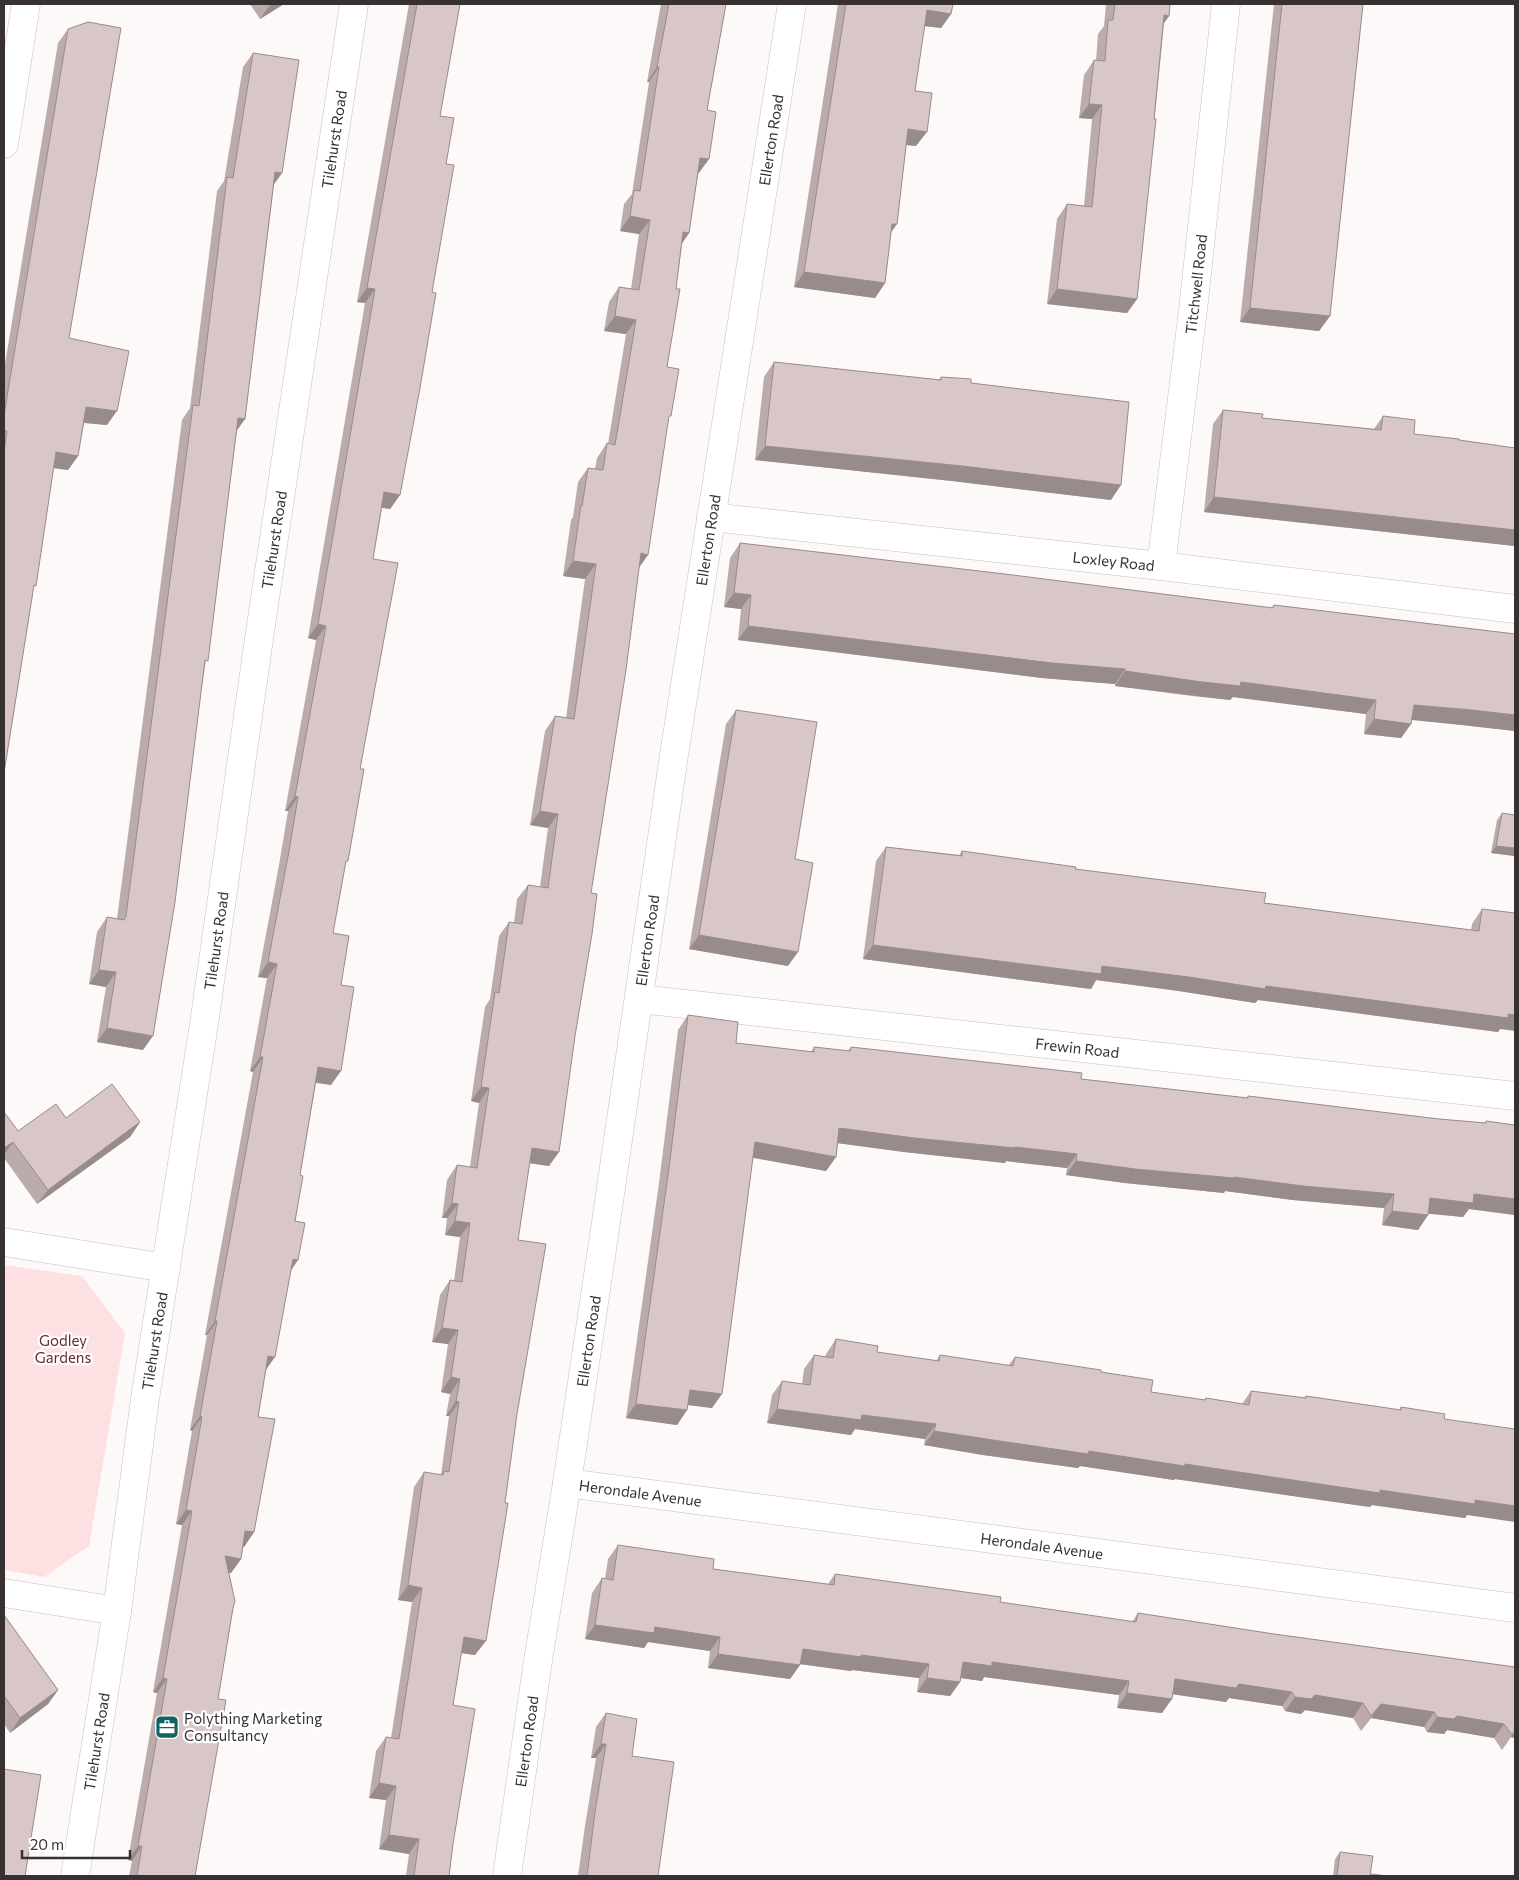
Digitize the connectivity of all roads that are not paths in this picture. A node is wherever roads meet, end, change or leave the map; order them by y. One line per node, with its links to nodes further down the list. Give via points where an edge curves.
1 (26, 4): 5 (street)
2 (354, 4): 12 (street, Tilehurst Road)
3 (792, 4): 6 (street, Ellerton Road)
4 (1226, 4): 7 (street, Titchwell Road)
5 (4, 144)
6 (711, 517): 7 (street, Loxley Road); 9 (street, Ellerton Road)
7 (1162, 566): 8 (street, Loxley Road)
8 (1515, 609)
9 (640, 999): 10 (street, Frewin Road); 13 (street, Ellerton Road)
10 (1515, 1096)
11 (4, 1242): 12 (street)
12 (166, 1268): 16 (street, Tilehurst Road)
13 (567, 1483): 15 (street, Herondale Avenue); 18 (street, Ellerton Road)
14 (4, 1594): 16 (street)
15 (1515, 1608)
16 (117, 1611): 17 (street, Tilehurst Road)
17 (75, 1876)
18 (507, 1876)

